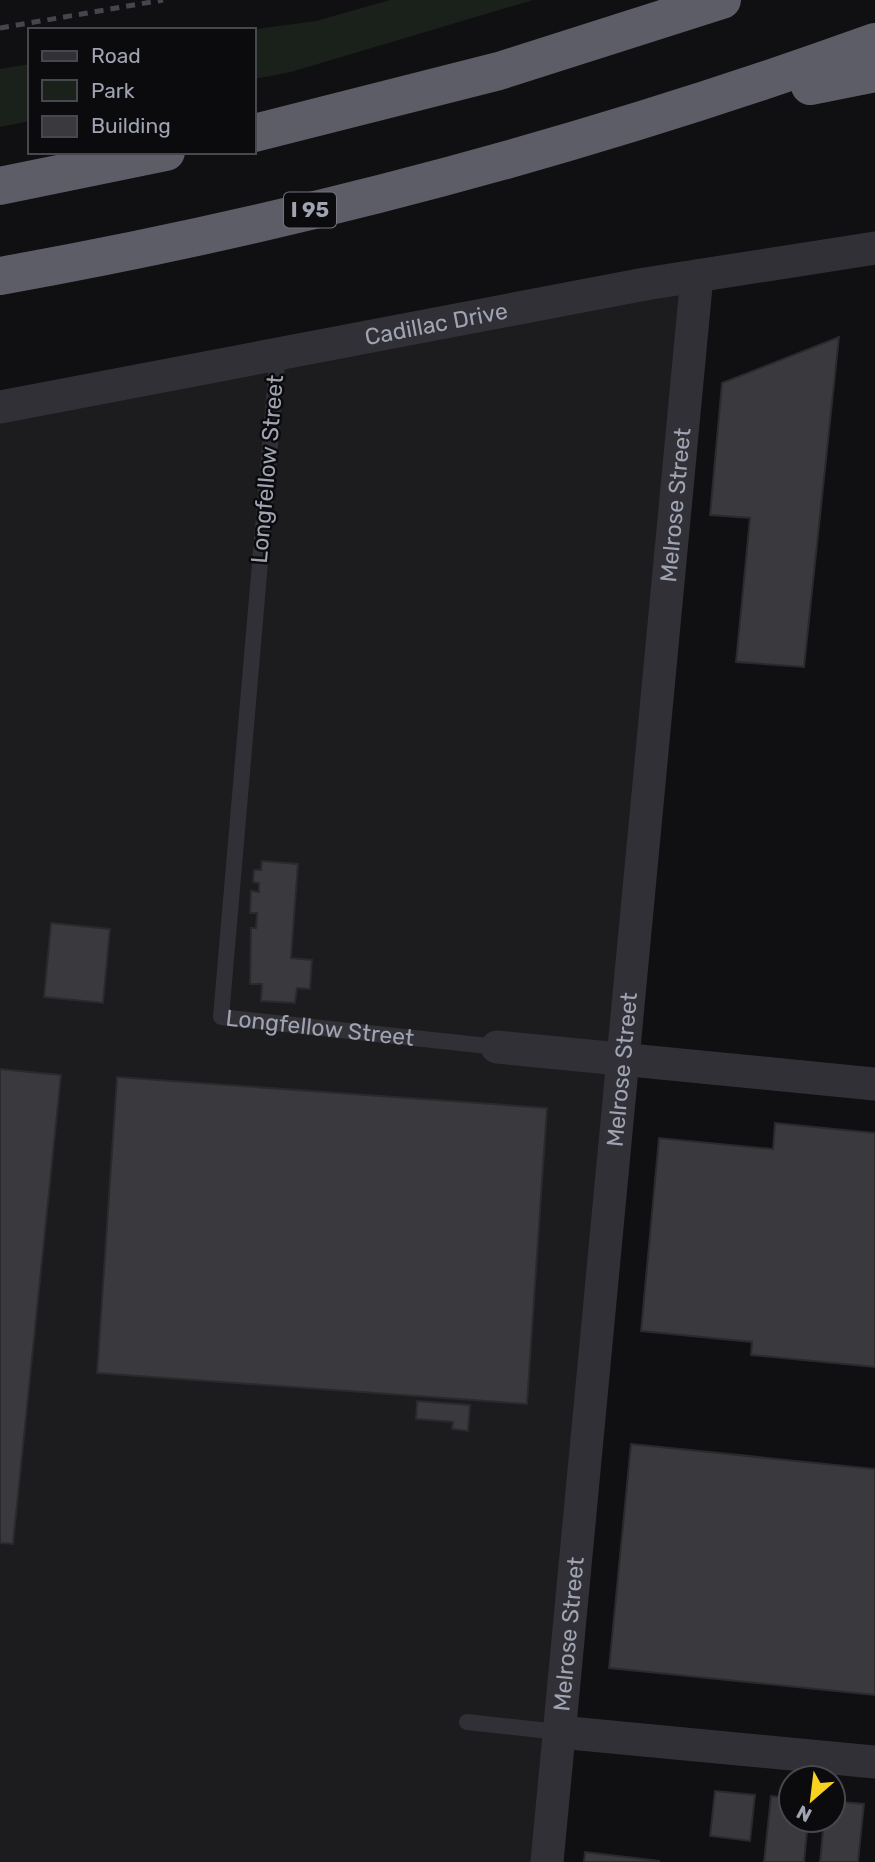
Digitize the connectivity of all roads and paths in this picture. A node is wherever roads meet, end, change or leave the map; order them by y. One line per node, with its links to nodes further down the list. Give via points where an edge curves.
1 (722, 0): 5 (highway, via 499,71)
2 (875, 42): 4 (highway, I 95)
3 (875, 73): 4 (highway)
4 (616, 127): 9 (highway, I 95, via 287,216)
5 (256, 132)
6 (156, 154): 7 (highway)
7 (0, 186)
8 (875, 248): 10 (street, Cadillac Drive)
9 (0, 276)
10 (697, 276): 11 (street, Cadillac Drive); 14 (street, Melrose Street)
11 (278, 353): 12 (street, Cadillac Drive); 13 (lane, Longfellow Street, via 221,1017)
12 (0, 407)
13 (496, 1047): 14 (street, Longfellow Street)
14 (623, 1061): 15 (street, Longfellow Street); 17 (street, Melrose Street)
15 (875, 1084)
16 (467, 1722): 17 (lane)
17 (559, 1732): 18 (street); 19 (street, Melrose Street)
18 (875, 1762)
19 (547, 1862)

